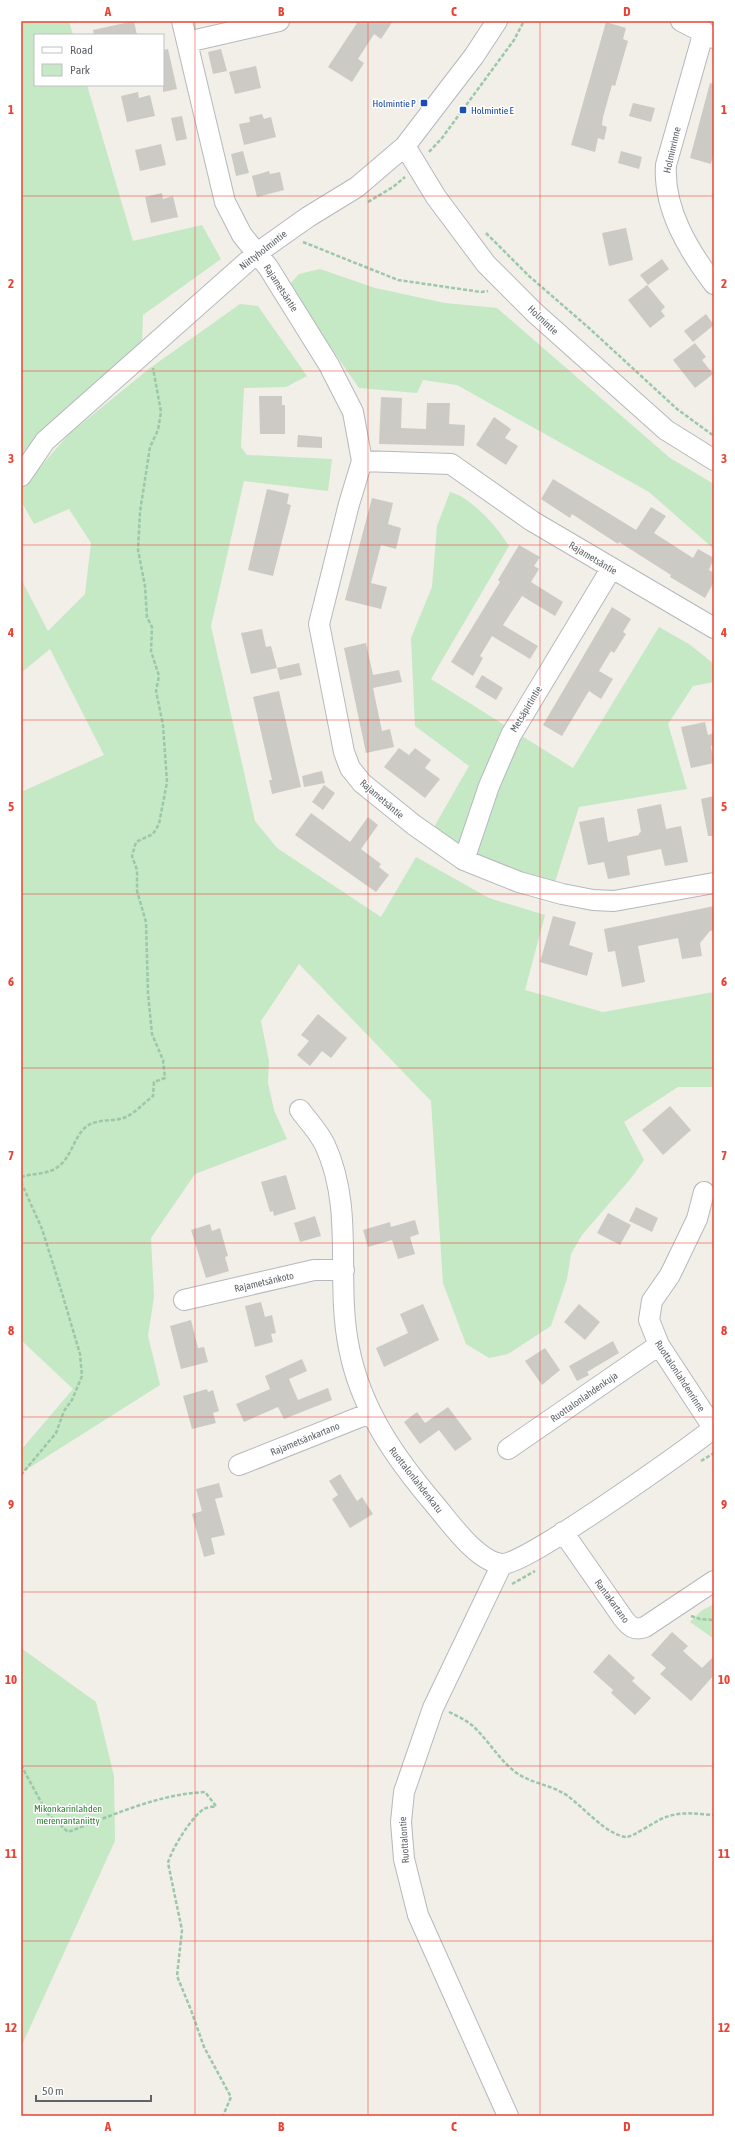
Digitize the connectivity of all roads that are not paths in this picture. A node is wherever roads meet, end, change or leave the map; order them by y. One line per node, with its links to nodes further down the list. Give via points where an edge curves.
1 (182, 21): 6 (street, Rajametsäntie)
2 (279, 21): 6 (street)
3 (497, 21): 7 (street, Niittyholmintie, via 474,56)
4 (681, 21): 5 (street)
5 (709, 34): 9 (street, Holminrinne, via 666,165 665,180 681,232 695,259)
6 (187, 42): 8 (street, Rajametsäntie, via 225,202 242,235)
7 (406, 146): 8 (street, Niittyholmintie, via 357,188 308,217); 10 (street, Holmintie, via 436,197 486,264 535,314 666,430)
8 (257, 253): 11 (street, Rajametsäntie, via 329,365 353,412); 12 (street, Niittyholmintie, via 45,441)
9 (714, 284)
10 (714, 460)
11 (362, 461): 13 (street, Rajametsäntie, via 451,464 532,521); 15 (street, Rajametsäntie, via 320,624 344,752 350,768 362,783 414,825)
12 (21, 476)
13 (611, 569): 14 (street, Rajametsäntie); 15 (street, Metsäpirtintie, via 511,735 489,786)
14 (714, 628)
15 (464, 860): 16 (street, Rajametsäntie, via 519,882 593,900 614,901)
16 (714, 883)
17 (300, 1110): 19 (street, Ruottalonlahdenkatu, via 324,1142 335,1169 344,1230)
18 (704, 1192): 21 (street, Ruottalonlahdenrinne, via 694,1226 670,1275 652,1301 649,1320)
19 (344, 1270): 20 (street, Rajametsänkoto, via 314,1270); 22 (street, Ruottalonlahdenkatu, via 348,1347)
20 (184, 1300)
21 (659, 1345): 23 (street, Ruottalonlahdenrinne); 24 (street, Ruottalonlahdenkuja)
22 (370, 1413): 25 (street, Rajametsänkartano); 27 (street, Ruottalonlahdenkatu, via 410,1476 461,1536 491,1561)
23 (714, 1428): 26 (street, via 677,1456)
24 (508, 1449)
25 (240, 1465)
26 (563, 1532): 27 (street, via 516,1561); 28 (street, Rantakartano, via 622,1618 633,1628 645,1627)
27 (502, 1564): 29 (street, Ruottalontie, via 434,1705 404,1792 401,1822 404,1859 418,1915)
28 (714, 1581)
29 (508, 2116)

